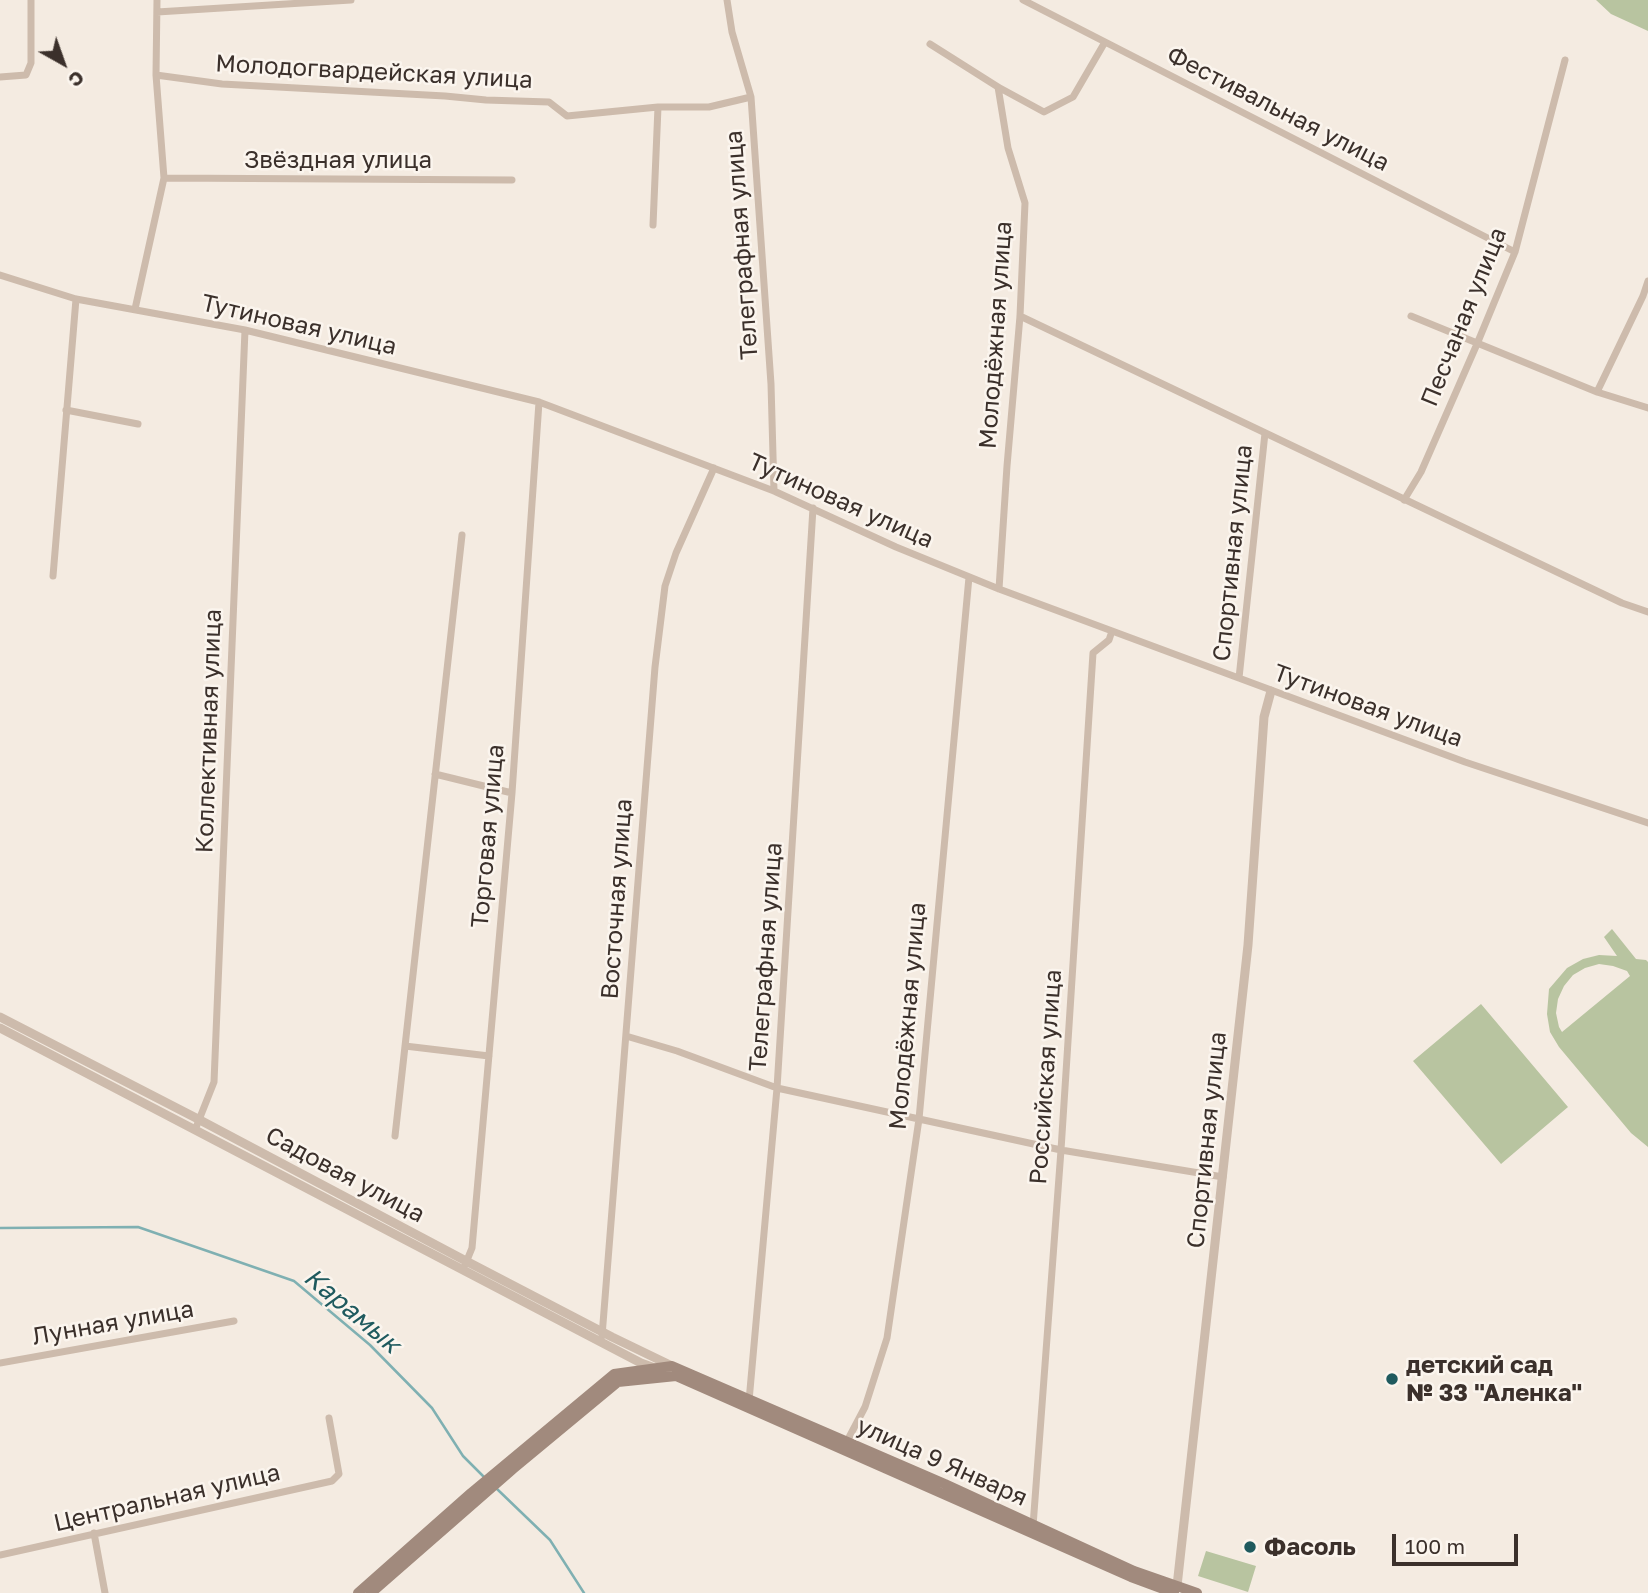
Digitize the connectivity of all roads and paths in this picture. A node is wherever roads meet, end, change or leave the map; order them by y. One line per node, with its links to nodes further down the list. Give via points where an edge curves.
1 (31, 0): 11 (street, via 31,63 26,75)
2 (157, 0): 6 (street)
3 (351, 0): 6 (street)
4 (727, 0): 13 (street, Телеграфная улица)
5 (1023, 0): 7 (street, Фестивальная улица)
6 (157, 12): 10 (street)
7 (1105, 42): 12 (street, via 1073,97 1044,112); 18 (street, Фестивальная улица)
8 (930, 44): 12 (street)
9 (1565, 60): 18 (street, Песчаная улица)
10 (156, 75): 14 (street, Молодогвардейская улица, via 222,84 548,102 567,116); 15 (street)
11 (0, 77)
12 (998, 87): 23 (street, Молодёжная улица, via 1008,148 1025,203)
13 (751, 97): 14 (street, Молодогвардейская улица, via 709,107); 34 (street, Телеграфная улица)
14 (658, 107): 17 (street)
15 (164, 178): 16 (street, Звёздная улица); 22 (street)
16 (512, 180)
17 (653, 225)
18 (1515, 252): 26 (street, Песчаная улица)
19 (0, 275): 21 (street, Тутиновая улица)
20 (1648, 281): 27 (street)
21 (76, 299): 22 (street, Тутиновая улица); 30 (street)
22 (135, 309): 25 (street, Тутиновая улица)
23 (1020, 316): 32 (street); 40 (street, Молодёжная улица)
24 (1411, 316): 26 (street)
25 (245, 330): 28 (street, Тутиновая улица); 54 (street, Коллективная улица, via 214,1082)
26 (1477, 344): 27 (street); 35 (street, Песчаная улица, via 1421,472)
27 (1597, 392): 29 (street)
28 (539, 402): 33 (street, Тутиновая улица); 46 (street, Торговая улица)
29 (1648, 408)
30 (66, 410): 31 (street); 38 (street)
31 (138, 424)
32 (1265, 433): 35 (street); 43 (street, Спортивная улица)
33 (714, 467): 34 (street, Тутиновая улица); 50 (street, Восточная улица, via 665,586)
34 (774, 491): 36 (street, Тутиновая улица)
35 (1404, 500): 41 (street)
36 (813, 508): 39 (street, Тутиновая улица); 53 (street, Телеграфная улица)
37 (462, 535): 45 (street)
38 (53, 576)
39 (969, 577): 40 (street, Тутиновая улица); 55 (street, Молодёжная улица)
40 (999, 589): 42 (street, Тутиновая улица)
41 (1648, 612)
42 (1112, 631): 43 (street, Тутиновая улица); 58 (street, Российская улица, via 1109,640 1093,653)
43 (1239, 678): 44 (street, Тутиновая улица)
44 (1271, 691): 47 (street, Тутиновая улица); 59 (street, Спортивная улица, via 1264,717 1248,945)
45 (435, 774): 46 (street); 51 (street)
46 (512, 793): 52 (street, Торговая улица)
47 (1648, 823)
48 (0, 1017): 54 (street, Садовая улица)
49 (0, 1028): 56 (street, Садовая улица)
50 (626, 1036): 53 (street); 62 (street, Восточная улица)
51 (405, 1046): 52 (street); 57 (street)
52 (489, 1056): 60 (street, Торговая улица, via 472,1248)
53 (777, 1088): 55 (street); 68 (street, Телеграфная улица)
54 (198, 1119): 56 (street, Коллективная улица); 60 (street, Садовая улица)
55 (919, 1119): 58 (street); 70 (street, Молодёжная улица, via 887,1338 865,1407)
56 (195, 1130): 60 (street, Садовая улица)
57 (395, 1136)
58 (1061, 1150): 59 (street); 73 (street, Российская улица)
59 (1223, 1177): 76 (street, Спортивная улица)
60 (465, 1266): 62 (street, Садовая улица); 63 (street, Садовая улица)
61 (234, 1321): 64 (street, Лунная улица)
62 (603, 1332): 63 (street, Восточная улица); 65 (street, Садовая улица)
63 (602, 1342): 66 (street, Садовая улица)
64 (0, 1363)
65 (673, 1366): 66 (main road); 68 (main road, улица 9 Января)
66 (654, 1368): 67 (street, Садовая улица); 71 (main road, via 614,1374)
67 (676, 1376): 68 (main road, улица 9 Января); 71 (main road, via 618,1382)
68 (749, 1404): 70 (main road, улица 9 Января)
69 (328, 1418): 74 (street, Центральная улица, via 340,1474 332,1481)
70 (844, 1446): 73 (main road, улица 9 Января)
71 (511, 1466): 72 (main road)
72 (475, 1496): 78 (main road); 79 (main road)
73 (1033, 1530): 76 (main road, улица 9 Января, via 1131,1577)
74 (93, 1533): 75 (street, Центральная улица); 77 (street)
75 (0, 1555)
76 (1175, 1590): 80 (main road, улица 9 Января)
77 (105, 1593)
78 (358, 1593)
79 (371, 1593)
80 (1197, 1593)

